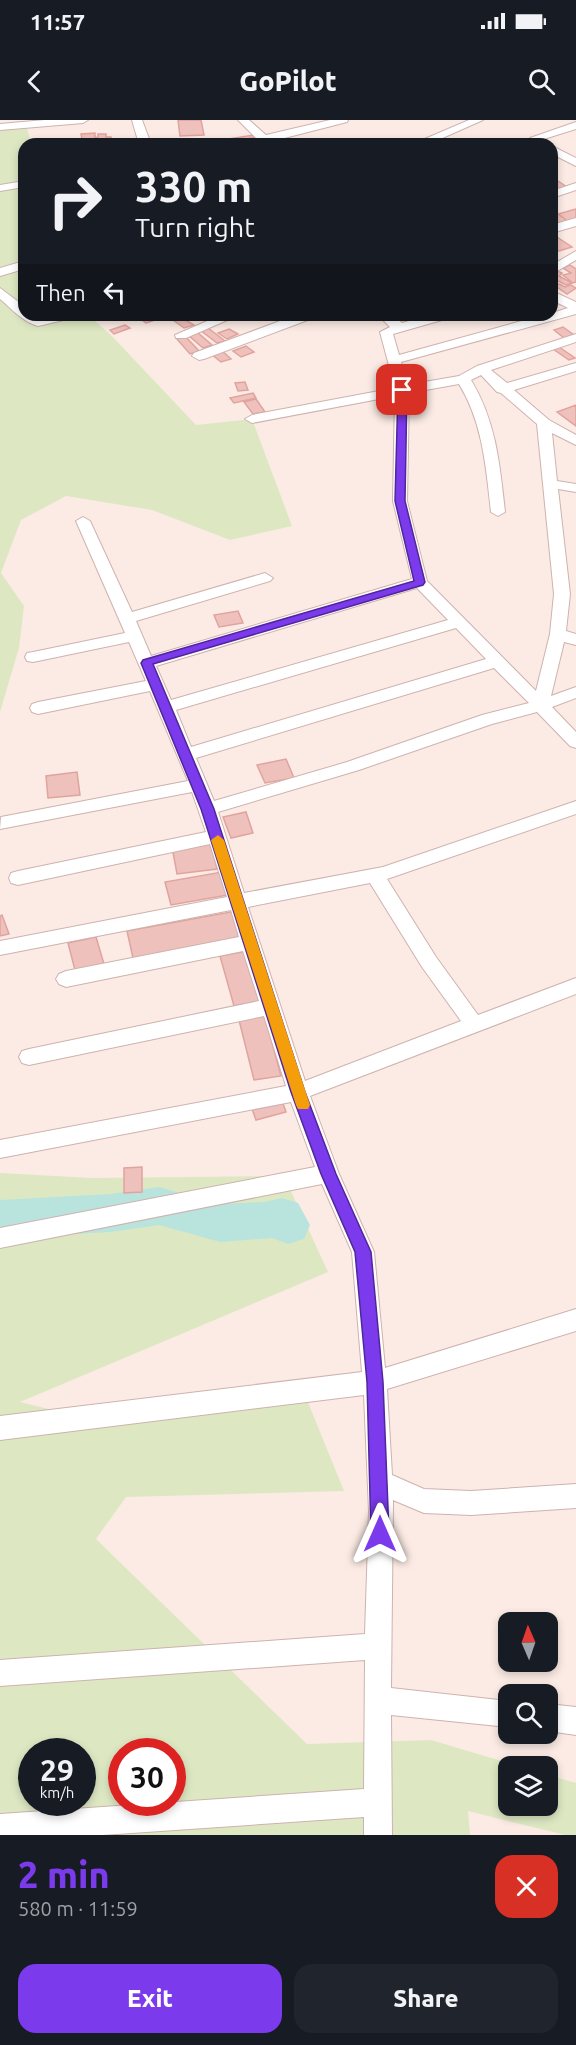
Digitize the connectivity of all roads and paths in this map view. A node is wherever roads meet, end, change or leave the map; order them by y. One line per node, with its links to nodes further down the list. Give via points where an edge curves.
1 (83, 120): 7 (street)
2 (137, 120): 8 (street)
3 (243, 120): 9 (street)
4 (343, 120): 10 (street)
5 (478, 120): 11 (street)
6 (576, 125): 12 (street)
7 (0, 127)
8 (143, 138)
9 (266, 138)
10 (280, 138)
11 (434, 138)
12 (543, 138)
13 (558, 152): 14 (street)
14 (573, 161): 15 (street)
15 (558, 163)
16 (18, 185): 18 (street)
17 (576, 186): 19 (street)
18 (0, 188)
19 (558, 193)
20 (576, 222): 21 (street)
21 (558, 227)
22 (576, 255): 23 (street)
23 (558, 266)
24 (18, 267): 25 (street)
25 (0, 272)
26 (0, 292): 28 (street)
27 (558, 299): 29 (street)
28 (18, 308)
29 (576, 309): 30 (street)
30 (558, 314)
31 (217, 321): 37 (street)
32 (292, 321): 39 (street)
33 (391, 321): 36 (street)
34 (424, 321): 36 (street)
35 (533, 321): 40 (street)
36 (400, 328): 40 (street, via 386,332)
37 (181, 335)
38 (576, 338): 42 (street)
39 (199, 356)
40 (394, 360): 45 (street)
41 (576, 367): 44 (street)
42 (482, 369): 43 (street); 44 (street)
43 (463, 379): 45 (street); 51 (street, via 472,392 490,444)
44 (502, 388): 47 (street)
45 (402, 390): 46 (street); 54 (street, via 400,501)
46 (252, 418)
47 (544, 423): 48 (street); 48 (street)
48 (565, 448): 49 (street)
49 (552, 484): 50 (street); 55 (street)
50 (576, 488)
51 (498, 512)
52 (82, 521): 56 (street)
53 (265, 578): 56 (street)
54 (420, 582): 57 (street); 63 (street)
55 (569, 597): 58 (street)
56 (126, 619): 59 (street)
57 (458, 622): 62 (street); 67 (street)
58 (558, 634): 60 (street); 66 (street)
59 (135, 636): 61 (street); 63 (street)
60 (576, 640)
61 (33, 657)
62 (498, 660): 66 (street); 70 (street)
63 (147, 663): 64 (street)
64 (156, 684): 67 (street); 68 (street)
65 (576, 692): 66 (street)
66 (540, 706): 69 (street); 73 (street)
67 (166, 707): 70 (street)
68 (38, 708)
69 (576, 742)
70 (186, 755): 71 (street)
71 (198, 785): 73 (street); 74 (street)
72 (576, 807): 76 (street)
73 (207, 809): 75 (street)
74 (1, 823)
75 (216, 836): 77 (street); 78 (street)
76 (375, 875): 78 (street); 84 (street, via 429,962)
77 (18, 878)
78 (237, 901): 79 (street); 80 (street)
79 (251, 942): 81 (street); 83 (street)
80 (0, 948)
81 (66, 979)
82 (573, 992): 84 (street)
83 (270, 1007): 85 (street); 86 (street)
84 (474, 1024): 86 (street)
85 (29, 1057)
86 (298, 1092): 87 (street); 88 (street)
87 (0, 1149)
88 (328, 1174): 89 (street); 91 (street, via 363,1252)
89 (0, 1238)
90 (576, 1320): 91 (street)
91 (375, 1382): 92 (street); 93 (street)
92 (0, 1428)
93 (379, 1482): 94 (street, via 424,1501 471,1503); 95 (street)
94 (576, 1496)
95 (378, 1646): 96 (street); 97 (street)
96 (0, 1673)
97 (377, 1700): 98 (street); 101 (street)
98 (498, 1713)
99 (558, 1719): 100 (street)
100 (576, 1721)
101 (378, 1802): 102 (street); 103 (street)
102 (0, 1828)
103 (378, 1835)

